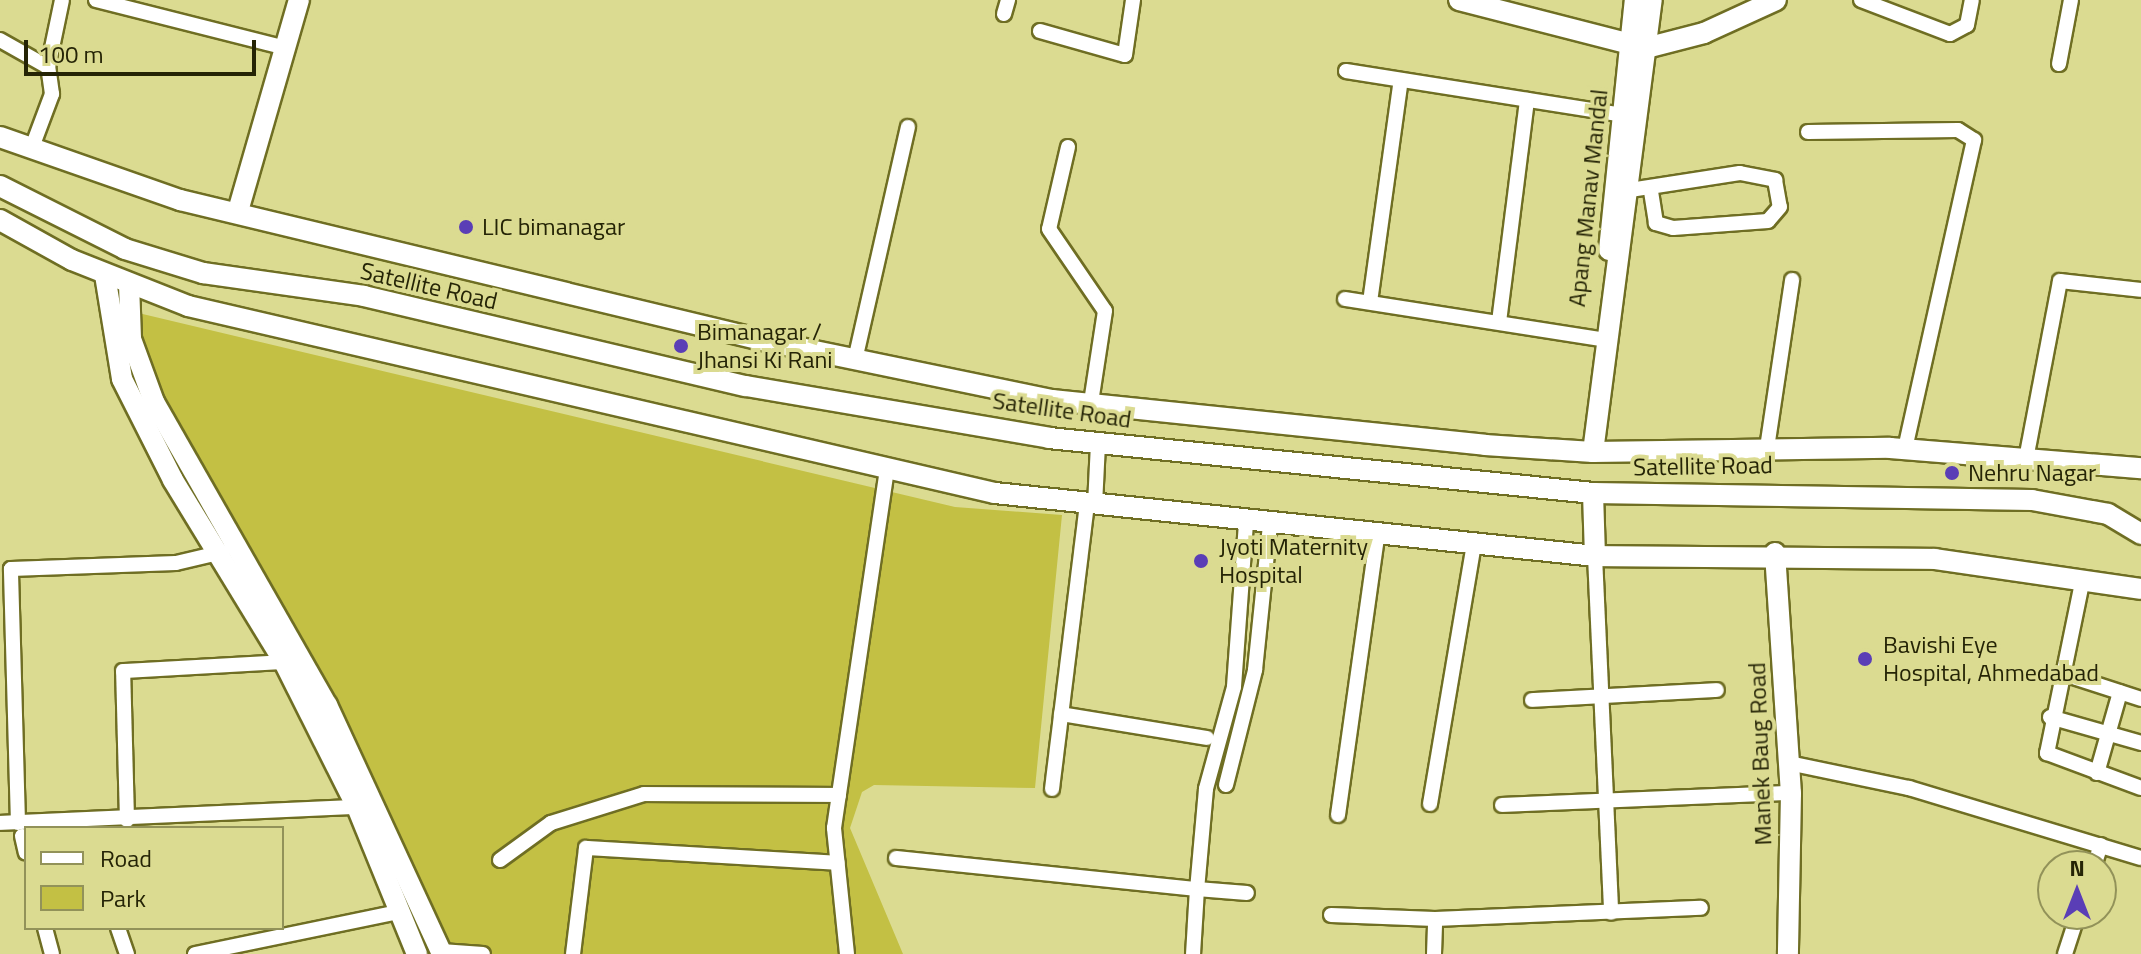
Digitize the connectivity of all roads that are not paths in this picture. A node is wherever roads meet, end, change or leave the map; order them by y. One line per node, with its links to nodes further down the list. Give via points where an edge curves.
1 (62, 0): 17 (street)
2 (96, 0): 15 (street)
3 (299, 0): 15 (street)
4 (1133, 0): 12 (street, via 1125,55)
5 (1459, 0): 14 (street)
6 (1635, 0): 14 (street, Apang Manav Mandal)
7 (1652, 0): 14 (street)
8 (1776, 0): 14 (street, via 1704,33)
9 (1861, 0): 10 (street, via 1950,34 1967,25)
10 (1972, 0)
11 (2071, 0): 16 (street)
12 (1040, 31)
13 (0, 40): 17 (street)
14 (1638, 46): 21 (street, Apang Manav Mandal)
15 (286, 48): 30 (street)
16 (2059, 64)
17 (48, 67): 26 (street, via 52,94)
18 (1346, 71): 19 (street)
19 (1401, 80): 20 (street); 38 (street)
20 (1527, 100): 21 (street); 40 (street)
21 (1631, 116): 28 (street); 41 (street, Apang Manav Mandal)
22 (908, 127): 42 (street)
23 (1808, 132): 47 (street, via 1958,130 1974,140)
24 (0, 137): 26 (street, Satellite Road)
25 (1068, 147): 44 (street, via 1049,229 1105,311)
26 (31, 150): 30 (street, Satellite Road, via 111,180)
27 (0, 186): 32 (street, Satellite Road, via 125,249)
28 (1630, 190): 29 (street); 43 (street)
29 (1651, 192): 29 (street, via 1654,183 1679,177 1740,173 1775,180 1780,207 1768,221 1747,226 1673,228 1656,223)
30 (238, 211): 42 (street, Satellite Road)
31 (0, 220): 33 (street)
32 (205, 273): 39 (street); 45 (street, Satellite Road, via 364,296 746,386)
33 (105, 275): 35 (street); 59 (street, via 122,379)
34 (1792, 280): 46 (street)
35 (129, 284): 39 (street); 59 (street, via 127,318 138,363)
36 (2141, 290): 49 (street, via 2060,281)
37 (1345, 299): 38 (street)
38 (1370, 302): 40 (street)
39 (197, 308): 50 (street)
40 (1499, 322): 41 (street)
41 (1599, 339): 43 (street, Apang Manav Mandal, via 1594,388)
42 (855, 360): 44 (street, Satellite Road)
43 (1601, 399): 48 (street)
44 (1091, 403): 48 (street, Satellite Road)
45 (1098, 443): 52 (street, Satellite Road); 53 (street)
46 (1767, 448): 47 (street, Satellite Road); 48 (street, Satellite Road)
47 (1905, 449): 49 (street, Satellite Road)
48 (1593, 452)
49 (2027, 454): 51 (street, Satellite Road)
50 (887, 468): 53 (street); 83 (street)
51 (2141, 468)
52 (1593, 493): 56 (street, Satellite Road, via 2032,500 2108,514); 61 (street)
53 (1091, 505): 54 (street); 72 (street)
54 (1246, 523): 55 (street); 101 (street, via 1234,687 1206,789)
55 (1270, 525): 57 (street); 79 (street, via 1255,670)
56 (2141, 534)
57 (1377, 537): 58 (street); 88 (street)
58 (1474, 545): 61 (street); 85 (street)
59 (226, 551): 62 (street, via 176,563); 65 (street); 111 (street, via 365,778)
60 (1775, 553): 61 (street); 63 (street, via 1935,559); 77 (street, Manek Baug Road)
61 (1595, 556): 69 (street)
62 (6, 568): 92 (street)
63 (2083, 578): 64 (street); 66 (street)
64 (2141, 589)
65 (284, 662): 87 (street); 89 (street, via 123,671)
66 (2061, 673): 68 (street); 73 (street)
67 (1717, 690): 69 (street)
68 (2120, 692): 70 (street); 74 (street)
69 (1601, 695): 71 (street); 84 (street)
70 (2141, 699)
71 (1532, 700)
72 (1061, 714): 75 (street); 81 (street)
73 (2050, 717): 74 (street); 78 (street, via 2047,753)
74 (2108, 734): 76 (street); 78 (street)
75 (1207, 738)
76 (2141, 743)
77 (1789, 763): 82 (street, Manek Baug Road); 95 (street, via 1909,788)
78 (2097, 773): 80 (street)
79 (1226, 785)
80 (2141, 788)
81 (1052, 789)
82 (1791, 793): 84 (street); 121 (street, Manek Baug Road)
83 (839, 795): 99 (street, via 644,794 551,823); 100 (street)
84 (1606, 799): 86 (street); 105 (street)
85 (1430, 804)
86 (1502, 805)
87 (357, 807): 89 (street); 104 (street)
88 (1338, 815)
89 (127, 820): 91 (street)
90 (0, 823): 92 (street)
91 (63, 826)
92 (20, 830): 93 (street); 94 (street)
93 (24, 830)
94 (24, 845)
95 (2101, 845): 96 (street); 98 (street)
96 (2099, 850)
97 (896, 858): 101 (street)
98 (2141, 858)
99 (500, 860)
100 (838, 863): 117 (street, via 586,848); 118 (street)
101 (1197, 889): 102 (street); 119 (street)
102 (1247, 893)
103 (1701, 908): 105 (street)
104 (398, 912): 114 (street); 115 (street)
105 (1611, 913): 107 (street)
106 (1331, 915): 107 (street)
107 (1435, 919): 120 (street)
108 (46, 930): 112 (street)
109 (119, 930): 113 (street)
110 (2073, 930): 122 (street)
111 (442, 953): 116 (street)
112 (52, 954)
113 (127, 954)
114 (195, 954)
115 (417, 954)
116 (482, 954)
117 (573, 954)
118 (847, 954)
119 (1193, 954)
120 (1434, 954)
121 (1788, 954)
122 (2065, 954)

